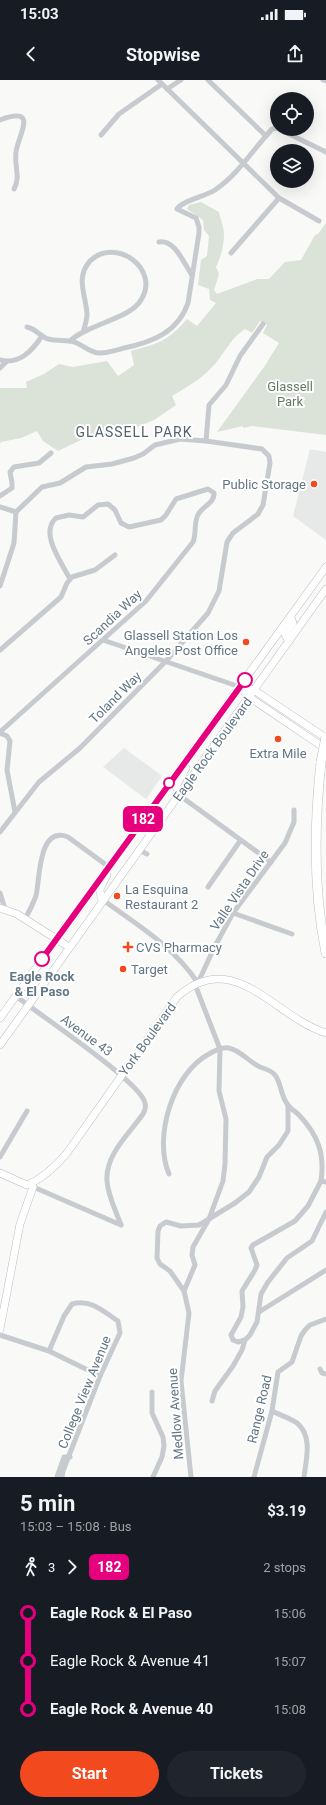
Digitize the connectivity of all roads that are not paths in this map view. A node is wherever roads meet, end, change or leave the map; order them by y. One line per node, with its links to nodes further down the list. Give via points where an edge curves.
1 (181, 80): 6 (street)
2 (208, 80): 10 (street)
3 (323, 80): 4 (street)
4 (326, 81)
5 (160, 82): 6 (street); 9 (street, via 119,114)
6 (168, 89): 13 (street)
7 (0, 120): 14 (street, via 14,115 24,123 16,152 18,180)
8 (270, 132): 10 (street)
9 (101, 135)
10 (266, 136): 13 (street)
11 (293, 136): 12 (street)
12 (326, 152)
13 (244, 162): 15 (street); 19 (street, via 216,190 176,209 196,218 199,227)
14 (14, 189)
15 (279, 198): 16 (street); 18 (street)
16 (319, 221)
17 (159, 242): 19 (street, via 172,245)
18 (231, 253)
19 (192, 275): 24 (street, via 186,308 164,335 145,344 101,353 87,350)
20 (263, 324): 28 (street, via 240,356 226,385 209,405)
21 (27, 327): 23 (street)
22 (83, 332): 22 (street, via 87,316 82,290 84,271 95,257 112,252 126,256 138,264 145,277 144,294 139,304); 24 (street)
23 (42, 336): 24 (street, via 57,341); 26 (street, via 30,352 19,359)
24 (70, 341)
25 (0, 360): 26 (street)
26 (6, 362): 27 (street)
27 (0, 368)
28 (206, 441): 32 (street, via 180,439 160,443 134,458 86,467 60,483 42,487); 42 (street, Toland Way, via 262,449 267,453 270,463 265,500 258,514 233,533 227,542 221,584 212,607)
29 (51, 453): 30 (street, via 39,463 14,467 10,476 12,488)
30 (0, 496)
31 (0, 507): 32 (street)
32 (16, 512): 36 (street, via 14,543)
33 (115, 555): 35 (street, via 99,567)
34 (326, 567): 38 (main road, Eagle Rock Boulevard)
35 (70, 578): 39 (street, Scandia Way, via 51,539 50,527 56,518 69,515 83,517 98,505 108,504 114,508 121,523 129,527 161,520 179,497 208,489 214,493 212,500 197,515 193,542 153,594); 41 (street, via 61,597)
36 (0, 586)
37 (326, 589): 40 (main road, Eagle Rock Boulevard)
38 (291, 618): 40 (main road, via 293,623 285,635); 43 (main road, Eagle Rock Boulevard)
39 (104, 640): 42 (street); 46 (street, Scandia Way)
40 (289, 641): 44 (main road, Eagle Rock Boulevard)
41 (0, 650)
42 (166, 661): 43 (street); 52 (street, Toland Way, via 80,748 39,782)
43 (240, 687): 44 (main road); 45 (main road); 49 (main road, Eagle Rock Boulevard)
44 (254, 690): 45 (main road, Eagle Rock Boulevard); 47 (main road)
45 (249, 697): 48 (main road); 50 (main road, Eagle Rock Boulevard)
46 (0, 733): 52 (street, via 7,736 10,741 7,770)
47 (326, 738): 70 (highway, bridge, via 316,812 315,851 318,905)
48 (326, 749)
49 (188, 756): 50 (main road, via 189,762 176,786); 56 (main road, Eagle Rock Boulevard)
50 (179, 795): 54 (street); 55 (main road, Eagle Rock Boulevard)
51 (294, 810): 58 (street, Valle Vista Drive, via 291,832)
52 (15, 812): 53 (street, Toland Way)
53 (0, 832)
54 (240, 841): 58 (street); 60 (street)
55 (139, 850): 57 (street); 62 (main road, Eagle Rock Boulevard)
56 (120, 852): 59 (main road, Eagle Rock Boulevard); 62 (main road, via 100,889)
57 (146, 854)
58 (271, 862): 65 (street, Valle Vista Drive)
59 (109, 867): 63 (main road, Eagle Rock Boulevard); 66 (street, via 68,837 52,837 44,847 36,895)
60 (208, 887)
61 (0, 893): 64 (street)
62 (103, 900): 63 (main road, via 92,898); 69 (main road, Eagle Rock Boulevard); 71 (street, via 167,946 184,963)
63 (81, 904): 68 (main road, Eagle Rock Boulevard)
64 (2, 908): 66 (main road)
65 (233, 913): 67 (street); 71 (street, Valle Vista Drive)
66 (25, 919): 68 (main road)
67 (292, 934)
68 (57, 939): 69 (main road); 72 (main road, Eagle Rock Boulevard)
69 (69, 947): 73 (main road, Eagle Rock Boulevard)
70 (326, 953)
71 (198, 983): 75 (main road, York Boulevard, via 216,979 244,984 306,1025); 77 (street, via 197,991); 78 (main road, York Boulevard, via 177,997)
72 (16, 996): 73 (street, Avenue 43); 74 (main road, Eagle Rock Boulevard)
73 (29, 1006): 76 (main road, Eagle Rock Boulevard); 78 (street, Avenue 43)
74 (0, 1018)
75 (326, 1033)
76 (0, 1045)
77 (220, 1049): 79 (street, via 227,1047 235,1050 259,1067 270,1070 275,1075 282,1097); 83 (street, via 202,1057 194,1064 177,1089 166,1119 163,1144); 87 (street, via 219,1091 226,1119 225,1164 223,1182)
78 (121, 1074): 85 (main road, York Boulevard, via 67,1153); 85 (street, Avenue 43, via 146,1104 143,1114 112,1156 108,1168 108,1188 121,1225)
79 (288, 1106): 84 (street, via 298,1114 317,1138 323,1160); 87 (street, via 288,1131 267,1157 254,1185 235,1203)
80 (27, 1111): 81 (street)
81 (0, 1157)
82 (0, 1173): 85 (main road)
83 (169, 1174)
84 (323, 1181): 94 (street, via 308,1206 294,1221 251,1248 257,1265 242,1291 243,1312 231,1335 233,1340 238,1342)
85 (30, 1186): 92 (main road)
86 (326, 1212): 90 (street, via 312,1241 287,1258 268,1282 261,1294)
87 (210, 1219): 89 (street, via 193,1247 195,1265); 89 (street, via 199,1225 187,1227 166,1222 158,1231 157,1258)
88 (326, 1270): 90 (street)
89 (184, 1291): 106 (street, Medlow Avenue, via 189,1313 181,1381)
90 (259, 1312): 94 (street, via 254,1329)
91 (326, 1319): 101 (street, Range Road, via 310,1325 305,1330 300,1336 292,1362 278,1372)
92 (0, 1329)
93 (0, 1335): 95 (street)
94 (245, 1340): 100 (street, via 242,1350)
95 (49, 1351): 98 (street); 98 (street, College View Avenue, via 72,1304 82,1302 100,1309 118,1322 120,1333)
96 (320, 1369): 97 (street)
97 (326, 1374)
98 (100, 1376): 102 (street, College View Avenue)
99 (152, 1392): 105 (street, via 152,1413 163,1437 164,1446)
100 (212, 1401)
101 (272, 1411): 107 (street, Range Road); 108 (street, via 296,1423 306,1436 308,1448)
102 (70, 1457): 103 (street, via 64,1457); 104 (street, College View Avenue)
103 (57, 1477)
104 (62, 1477)
105 (153, 1477)
106 (191, 1477)
107 (254, 1477)
108 (304, 1477)

